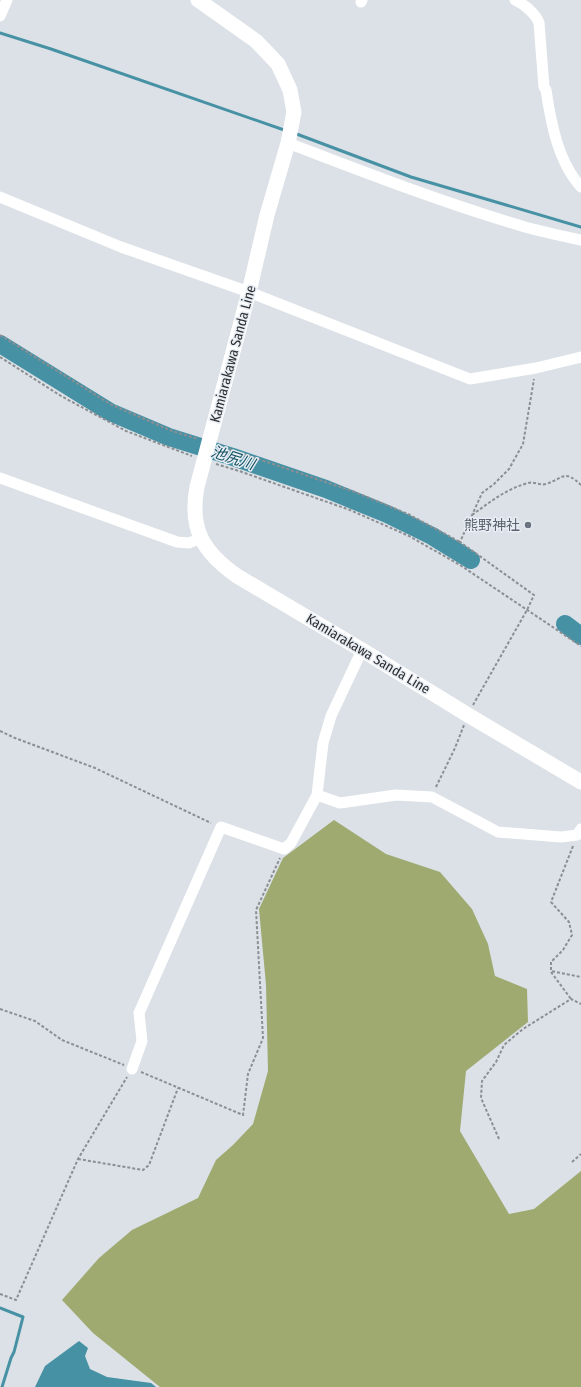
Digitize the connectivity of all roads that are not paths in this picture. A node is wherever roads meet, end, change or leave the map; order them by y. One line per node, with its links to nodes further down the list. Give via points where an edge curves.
1 (7, 0): 4 (street)
2 (198, 0): 5 (main road, Kamiarakawa Sanda Line, via 256,42 278,64 290,90 294,112)
3 (515, 0): 6 (street, via 538,18 544,87 556,137 573,178)
4 (0, 16)
5 (288, 143): 8 (street, via 450,203 526,227); 9 (main road, Kamiarakawa Sanda Line, via 267,215)
6 (581, 187)
7 (0, 197): 9 (street, via 121,247)
8 (581, 240)
9 (249, 292): 10 (street, via 470,379 536,368); 12 (main road, Kamiarakawa Sanda Line, via 194,502 195,520)
10 (581, 357)
11 (0, 478): 12 (street, via 177,542 189,544)
12 (201, 538): 13 (main road, Kamiarakawa Sanda Line, via 222,566)
13 (362, 650): 14 (main road, Kamiarakawa Sanda Line); 15 (street, via 331,716 323,743)
14 (581, 782)
15 (317, 794): 16 (street, via 340,803 396,795 432,797 498,832 561,837); 17 (street, via 291,843 284,849 221,827 139,1013 142,1041)
16 (579, 832)
17 (132, 1069)

